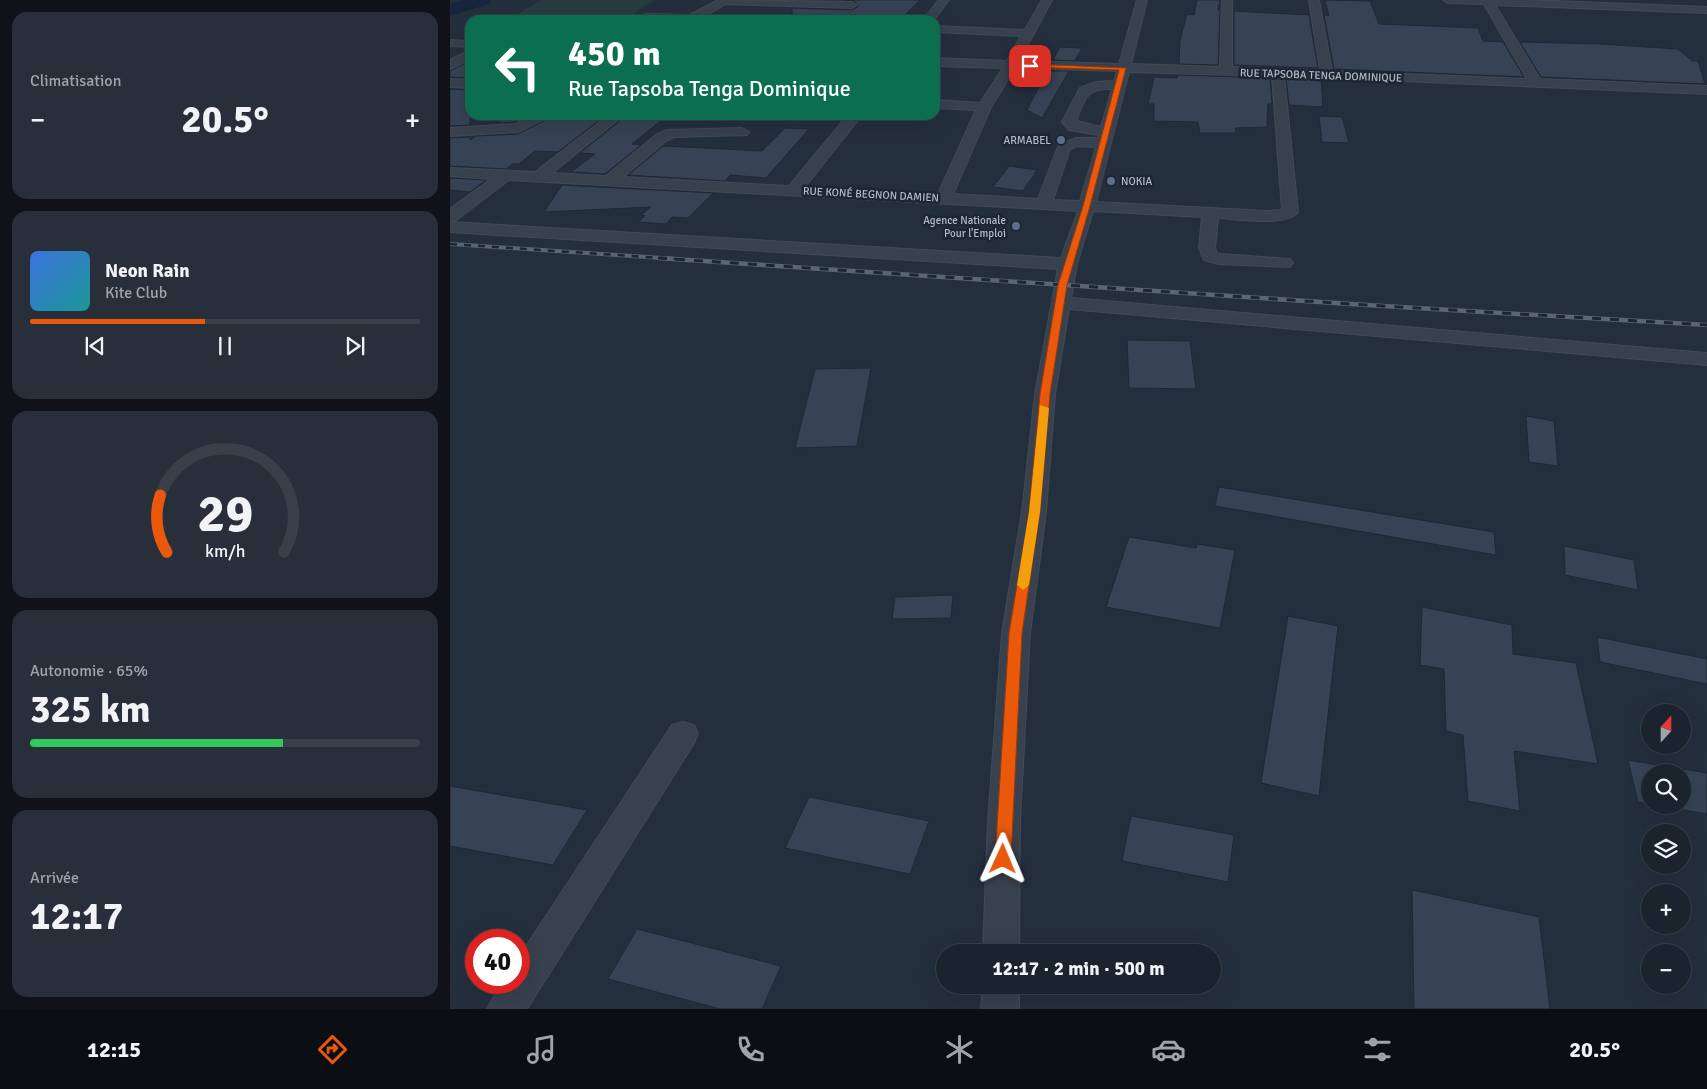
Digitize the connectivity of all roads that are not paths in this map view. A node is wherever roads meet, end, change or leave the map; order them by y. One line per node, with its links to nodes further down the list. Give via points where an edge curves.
1 (944, 0): 17 (street)
2 (1047, 0): 19 (street)
3 (1142, 0): 26 (street)
4 (1227, 0): 27 (street)
5 (1314, 0): 29 (street)
6 (1448, 0): 8 (street)
7 (1689, 0): 12 (street)
8 (1487, 1): 12 (street); 31 (street)
9 (854, 2): 11 (street); 16 (street)
10 (664, 4): 14 (street)
11 (805, 4): 13 (street); 15 (street, via 724,1)
12 (1704, 12)
13 (791, 14)
14 (647, 15)
15 (699, 15)
16 (840, 15)
17 (932, 15)
18 (940, 29): 19 (street)
19 (1028, 33): 25 (street)
20 (450, 43): 21 (street)
21 (465, 44)
22 (465, 57): 24 (street)
23 (940, 62): 25 (street, RUE TAPSOBA TENGA DOMINIQUE)
24 (450, 65)
25 (1011, 65): 26 (street, RUE TAPSOBA TENGA DOMINIQUE); 36 (street)
26 (1123, 68): 27 (street, RUE TAPSOBA TENGA DOMINIQUE); 33 (street)
27 (1226, 71): 28 (street, RUE TAPSOBA TENGA DOMINIQUE)
28 (1278, 73): 29 (street, RUE TAPSOBA TENGA DOMINIQUE); 51 (street, RUE KONÉ BEGNON DAMIEN, via 1290,212 1267,216)
29 (1327, 74): 31 (street, RUE TAPSOBA TENGA DOMINIQUE)
30 (450, 83): 32 (street)
31 (1536, 83): 34 (street, RUE TAPSOBA TENGA DOMINIQUE)
32 (465, 84)
33 (1118, 85): 42 (street); 42 (street, via 1092,84 1087,87 1070,122 1074,127)
34 (1707, 90)
35 (940, 104): 36 (street)
36 (984, 107): 48 (street)
37 (535, 120): 40 (street, via 518,128)
38 (610, 120): 45 (street)
39 (851, 120): 47 (street)
40 (450, 132)
41 (742, 132): 46 (street, via 672,133 661,138)
42 (1105, 137): 49 (street, via 1064,147); 50 (street)
43 (450, 172): 44 (street, RUE KONÉ BEGNON DAMIEN)
44 (504, 176): 45 (street, RUE KONÉ BEGNON DAMIEN); 52 (street)
45 (538, 177): 46 (street, RUE KONÉ BEGNON DAMIEN)
46 (610, 180): 47 (street, RUE KONÉ BEGNON DAMIEN)
47 (794, 190): 48 (street, RUE KONÉ BEGNON DAMIEN)
48 (944, 198): 49 (street, RUE KONÉ BEGNON DAMIEN)
49 (1044, 204): 50 (street, RUE KONÉ BEGNON DAMIEN)
50 (1087, 206): 51 (street, RUE KONÉ BEGNON DAMIEN); 55 (street)
51 (1210, 213): 54 (street, via 1207,248 1210,256)
52 (450, 217)
53 (450, 227): 55 (street)
54 (1284, 263)
55 (1068, 264): 56 (street)
56 (1060, 303): 57 (street); 59 (street, via 1045,394 1034,512 1016,633 1004,821)
57 (1707, 359)
58 (683, 734): 61 (street)
59 (1002, 944)
60 (1001, 994): 62 (street)
61 (506, 1009)
62 (1000, 1009)

